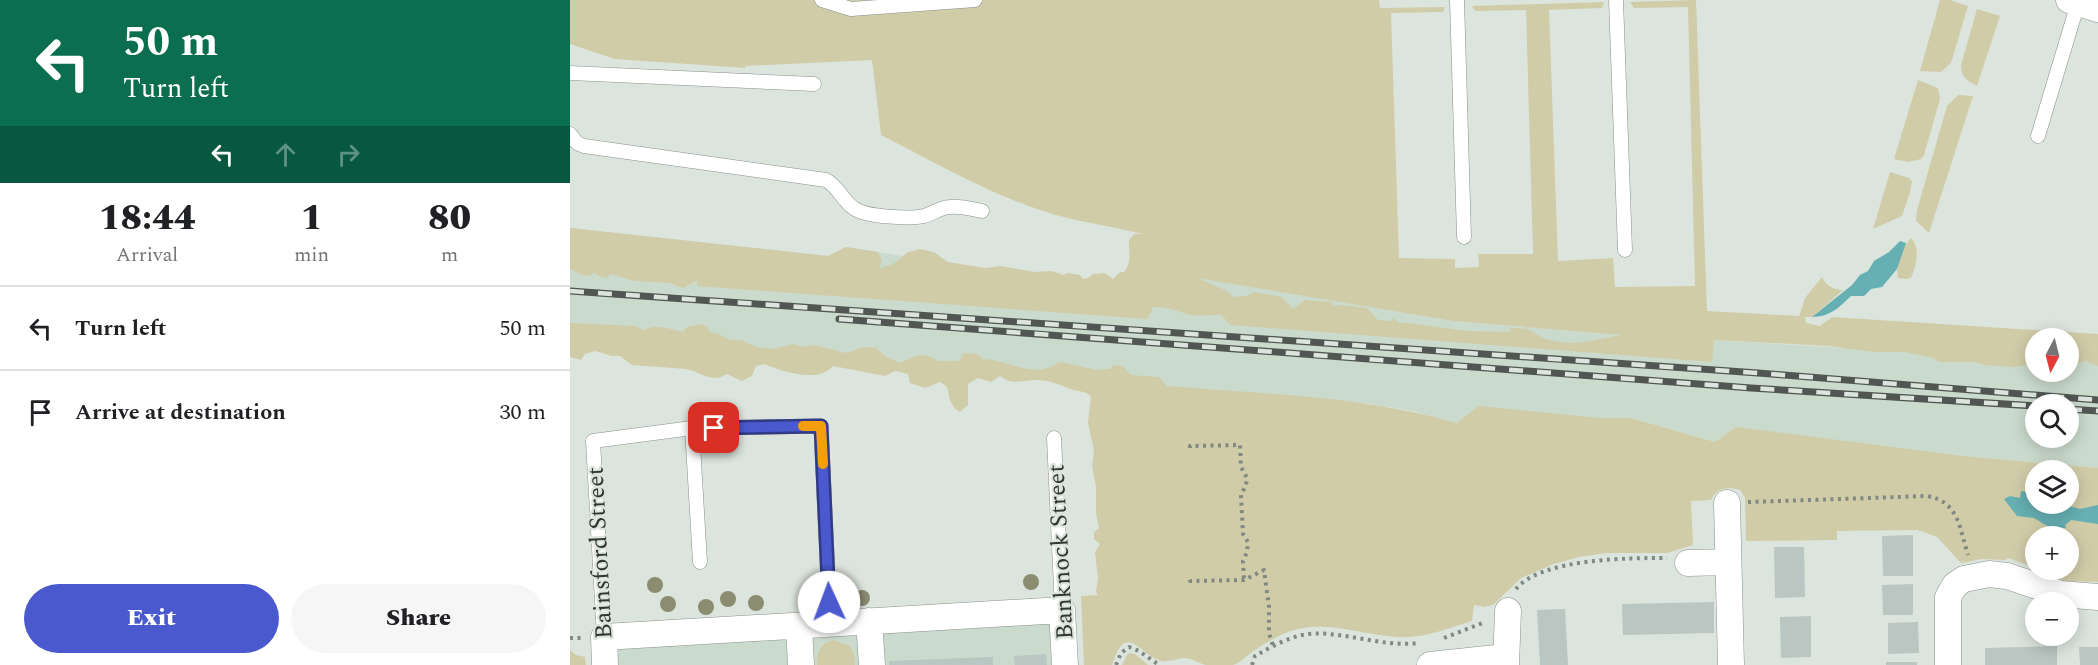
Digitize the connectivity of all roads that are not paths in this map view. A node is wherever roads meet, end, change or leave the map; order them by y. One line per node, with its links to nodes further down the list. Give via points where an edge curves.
1 (822, 0): 2 (lane, via 850,9)
2 (975, 0)
3 (1457, 0): 11 (lane)
4 (1616, 0): 12 (lane)
5 (2082, 4): 9 (lane)
6 (570, 73): 7 (lane)
7 (814, 84)
8 (570, 134): 10 (lane, via 584,146 826,180 850,206 866,213 914,218 948,207)
9 (2038, 136)
10 (982, 211)
11 (1464, 237)
12 (1625, 250)
13 (692, 428): 16 (lane); 23 (lane, via 821,426); 25 (lane, Bainsford Street, via 593,441)
14 (1054, 438): 20 (lane, Banknock Street)
15 (1726, 503): 17 (street)
16 (700, 562)
17 (1728, 562): 18 (street); 32 (street)
18 (1688, 563)
19 (2098, 597): 33 (street, via 2061,594 2007,576 1989,574 1964,579 1948,597)
20 (1062, 610): 22 (street); 31 (street, Banknock Street)
21 (1508, 611): 27 (street)
22 (869, 621): 23 (street); 30 (street)
23 (830, 624): 24 (street)
24 (800, 626): 25 (street); 29 (street)
25 (604, 637): 28 (street, Bainsford Street)
26 (1429, 653): 27 (street)
27 (1506, 661)
28 (605, 665)
29 (801, 665)
30 (872, 665)
31 (1065, 665)
32 (1731, 665)
33 (1948, 665)

